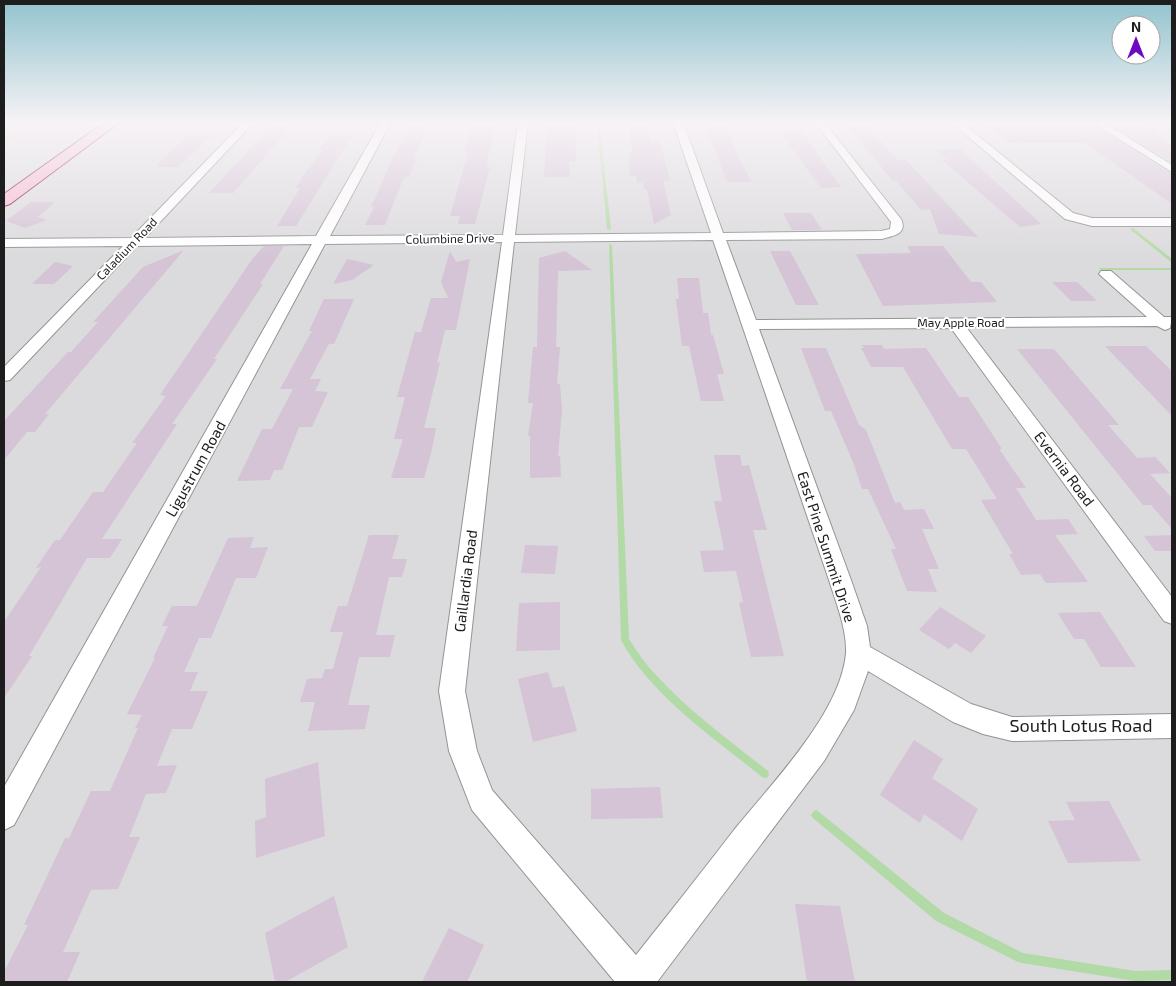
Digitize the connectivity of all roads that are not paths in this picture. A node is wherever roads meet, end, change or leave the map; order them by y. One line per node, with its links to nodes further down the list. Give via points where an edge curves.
1 (50, 168): 8 (main road)
2 (206, 168): 13 (street, Caladium Road)
3 (361, 168): 12 (street, Ligustrum Road)
4 (517, 168): 11 (street, Gaillardia Road)
5 (694, 168): 10 (street, East Pine Summit Drive)
6 (855, 168): 10 (street, Columbine Drive, via 898,222 896,230 882,235)
7 (1010, 168): 9 (street, via 1063,212 1080,220)
8 (4, 201)
9 (1172, 222)
10 (718, 236): 11 (street, Columbine Drive); 18 (street, East Pine Summit Drive)
11 (509, 238): 12 (street, Columbine Drive); 24 (street, Gaillardia Road, via 452,691 463,751 482,800)
12 (323, 240): 13 (street, Columbine Drive); 23 (street, Ligustrum Road)
13 (134, 242): 14 (street, Columbine Drive); 19 (street, Caladium Road)
14 (4, 243)
15 (1106, 274): 17 (street)
16 (955, 323): 17 (street, May Apple Road); 18 (street, May Apple Road); 20 (street, Evernia Road)
17 (1168, 324)
18 (750, 325): 21 (street, East Pine Summit Drive, via 840,580 852,618)
19 (4, 376)
20 (1172, 614)
21 (858, 654): 22 (street, South Lotus Road, via 962,713 1012,729); 24 (street, East Pine Summit Drive, via 842,708 812,754)
22 (1172, 726)
23 (4, 815)
24 (637, 982)

